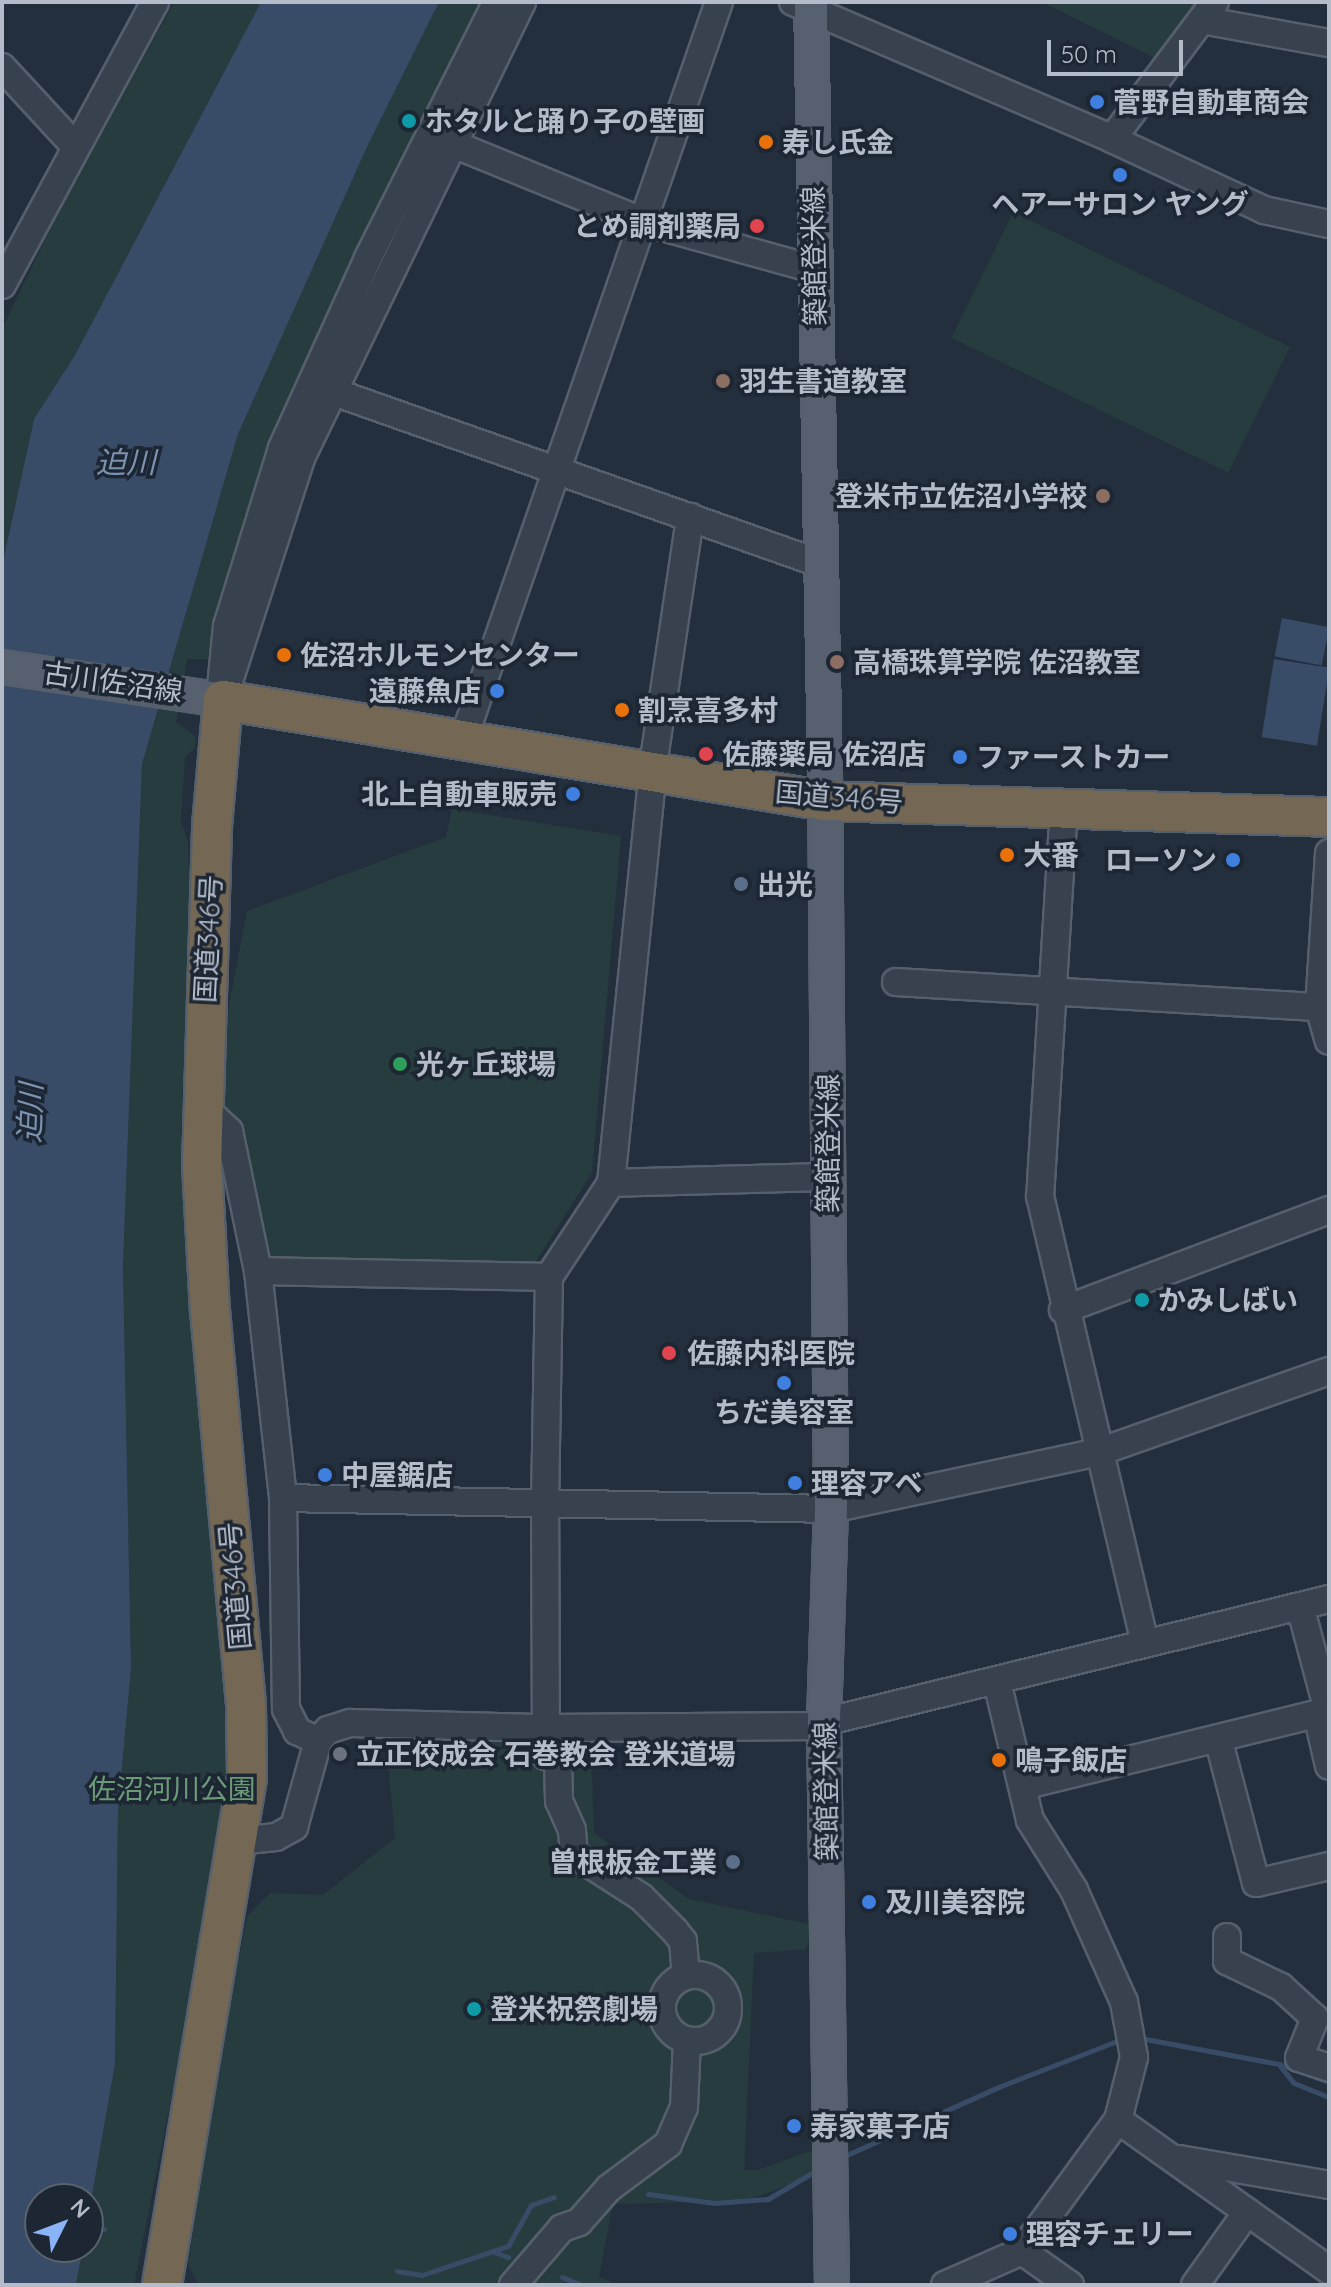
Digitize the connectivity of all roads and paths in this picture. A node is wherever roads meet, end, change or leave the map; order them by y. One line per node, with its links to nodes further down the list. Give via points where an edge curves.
1 (155, 2): 11 (street)
2 (497, 2): 21 (street, via 368,258 282,448 227,626)
3 (522, 2): 10 (street)
4 (719, 2): 12 (street)
5 (805, 4): 9 (street); 14 (main road, 築館登米線)
6 (1208, 11): 7 (street); 9 (street)
7 (1329, 43)
8 (2, 67): 11 (street)
9 (1112, 139): 13 (street, via 1264,210)
10 (453, 144): 12 (street); 16 (street)
11 (75, 146): 15 (street)
12 (644, 222): 14 (street); 17 (street)
13 (1329, 224)
14 (814, 269): 19 (main road, 築館登米線)
15 (2, 285)
16 (331, 391): 17 (street); 21 (street, via 301,458)
17 (559, 474): 18 (street); 22 (street)
18 (690, 517): 19 (street); 23 (street)
19 (819, 563): 24 (main road, 築館登米線)
20 (2, 667): 21 (main road, 古川佐沼線)
21 (214, 698): 22 (highway, 国道346号); 32 (highway, 国道346号)
22 (463, 740): 23 (highway, 国道346号)
23 (655, 771): 24 (highway, 国道346号); 34 (street)
24 (825, 801): 25 (highway, 国道346号); 33 (main road, 築館登米線)
25 (1064, 806): 26 (highway, 国道346号); 29 (street)
26 (1329, 817)
27 (1329, 853): 30 (street)
28 (896, 982): 29 (street)
29 (1052, 989): 30 (street); 38 (street, via 1040,1196)
30 (1319, 1007): 31 (street)
31 (1329, 1041)
32 (201, 1116): 36 (street, via 216,1119 229,1131); 55 (highway, 国道346号, via 210,1312 247,1720)
33 (828, 1177): 34 (street); 43 (main road, 築館登米線)
34 (611, 1183): 37 (street)
35 (1329, 1210): 38 (street)
36 (258, 1271): 37 (street); 41 (street)
37 (549, 1277): 42 (street)
38 (1063, 1310): 40 (street)
39 (1329, 1371): 40 (street)
40 (1099, 1452): 43 (street); 46 (street)
41 (283, 1498): 42 (street); 52 (street, via 286,1709 297,1731)
42 (545, 1505): 43 (street); 50 (street)
43 (831, 1509): 49 (main road, 築館登米線)
44 (1329, 1599): 45 (street)
45 (1300, 1606): 46 (street); 48 (street)
46 (1145, 1643): 47 (street)
47 (997, 1681): 49 (street); 54 (street)
48 (1324, 1709): 51 (street); 53 (street)
49 (824, 1724): 50 (street); 69 (main road, 築館登米線)
50 (546, 1728): 52 (street, via 350,1723 328,1730); 58 (street, via 546,1756 558,1756 559,1801 572,1830 574,1854 641,1897 675,1931 683,1941)
51 (1218, 1738): 54 (street); 56 (street, via 1256,1883)
52 (318, 1741): 55 (street, via 294,1827 276,1837)
53 (1329, 1766)
54 (1023, 1786): 61 (street, via 1035,1832 1074,1890 1132,2037)
55 (238, 1841): 67 (highway, 国道346号)
56 (1329, 1866)
57 (1227, 1937): 60 (street, via 1227,1961 1281,1987 1315,2018 1299,2058)
58 (686, 1976): 59 (street, via 670,1986 662,2007 669,2028); 59 (street, via 711,1979 728,2004 717,2033)
59 (687, 2040): 68 (street, via 684,2107 668,2144 609,2188 579,2222 562,2228)
60 (1329, 2068)
61 (1118, 2120): 62 (street); 65 (street)
62 (1171, 2158): 63 (street); 64 (street)
63 (1329, 2185)
64 (1247, 2212): 66 (street); 72 (street)
65 (1022, 2251): 70 (street); 71 (street)
66 (1329, 2270)
67 (162, 2285)
68 (513, 2285)
69 (832, 2285)
70 (945, 2285)
71 (1070, 2285)
72 (1195, 2285)

